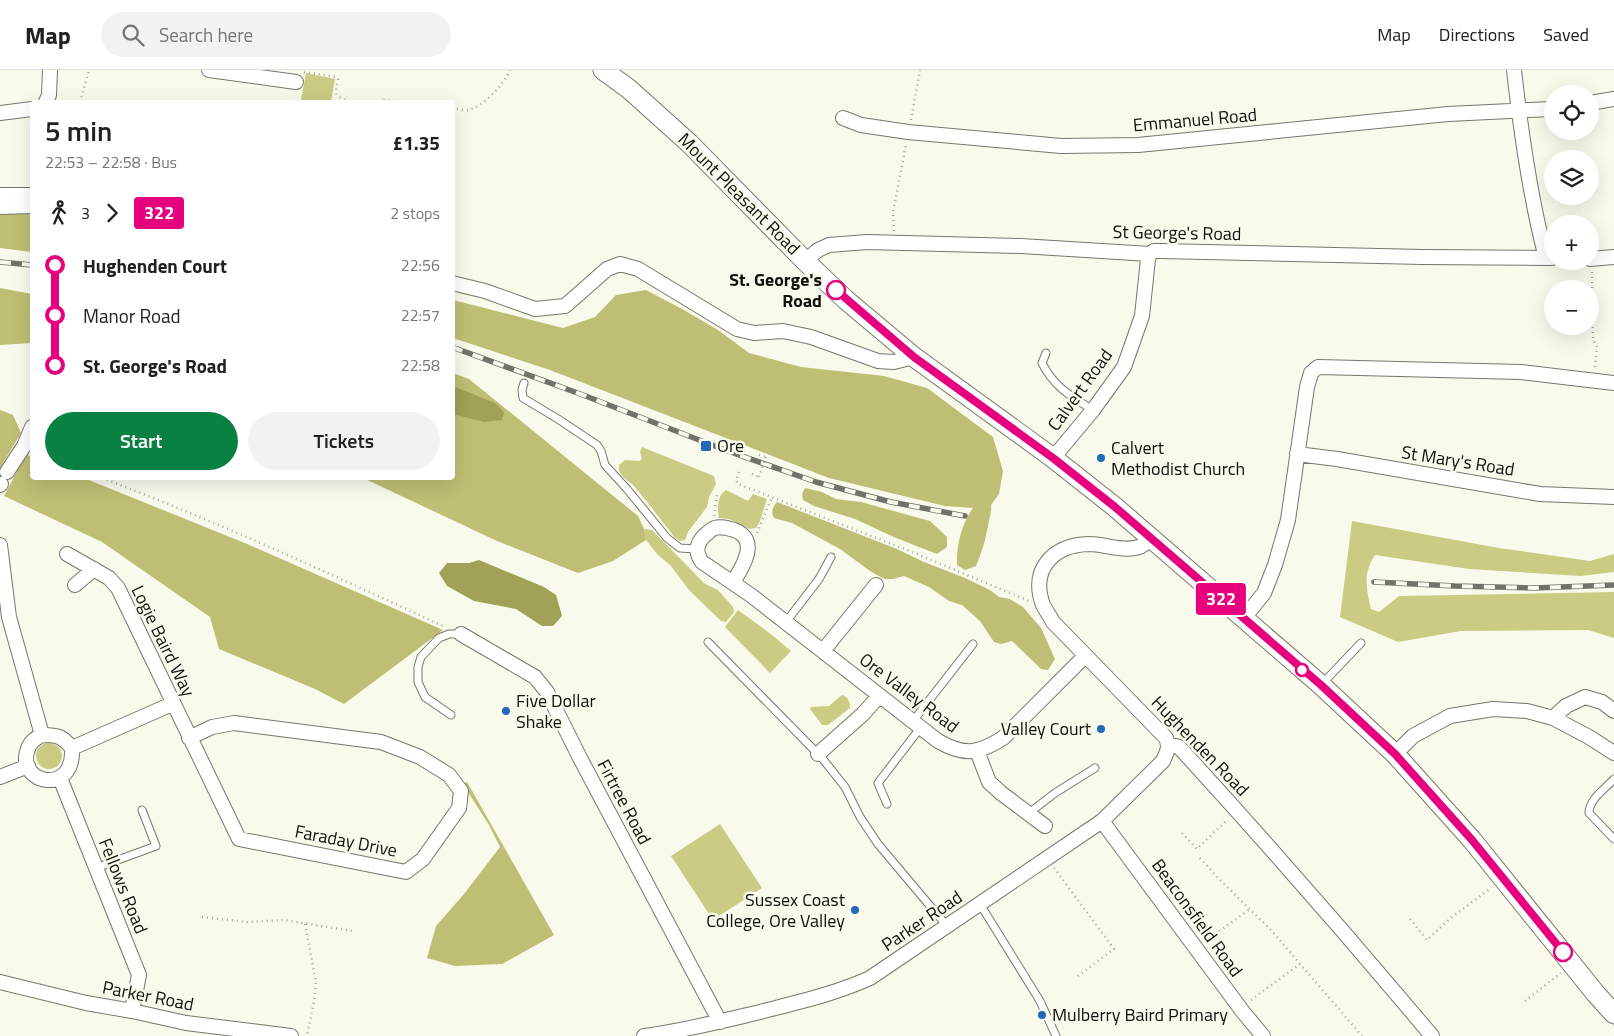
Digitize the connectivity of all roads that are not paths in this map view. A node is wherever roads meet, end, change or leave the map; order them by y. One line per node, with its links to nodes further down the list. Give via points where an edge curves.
1 (50, 70): 7 (street)
2 (209, 70): 5 (street)
3 (604, 70): 23 (street, Mount Pleasant Road, via 689,143)
4 (1514, 70): 11 (street)
5 (298, 76)
6 (1614, 99): 8 (street)
7 (47, 100)
8 (1599, 102)
9 (1544, 109): 11 (street, Emmanuel Road)
10 (30, 110): 12 (street)
11 (1518, 110): 13 (street, Emmanuel Road, via 1138,145 1061,146 908,132 861,125); 18 (street, via 1537,222)
12 (0, 113)
13 (843, 118)
14 (0, 195): 15 (street)
15 (30, 195)
16 (30, 206): 17 (street)
17 (0, 207)
18 (1544, 243)
19 (1150, 254): 21 (street, St George's Road, via 1161,251); 23 (street, St George's Road, via 1021,246 867,242 828,245); 29 (street, Calvert Road, via 1142,316 1124,367)
20 (1614, 257): 22 (street)
21 (1544, 258)
22 (1599, 258)
23 (805, 260): 26 (street, Mount Pleasant Road, via 846,300)
24 (455, 284): 26 (street, via 536,309 564,306 607,269 620,264 638,269 737,329 754,333 783,331 810,337 878,361 894,362)
25 (1046, 353): 29 (lane, via 1042,363 1057,385)
26 (914, 357): 32 (street, Mount Pleasant Road)
27 (524, 383): 37 (lane, via 523,398 597,445 605,465 667,538 680,548)
28 (1614, 383): 31 (street, via 1521,372 1318,367 1311,373 1307,387)
29 (1093, 410): 32 (street, Calvert Road)
30 (30, 432): 33 (street)
31 (1297, 454): 34 (street, St Mary's Road, via 1540,494); 44 (street, via 1288,520 1275,565 1264,593)
32 (1053, 458): 35 (street, Mount Pleasant Road)
33 (3, 480)
34 (1614, 497)
35 (1151, 538): 44 (street, Mount Pleasant Road); 51 (street, Hughenden Road, via 1139,547 1071,546 1045,563 1039,584 1044,607 1053,622)
36 (0, 544): 59 (street, via 10,617)
37 (696, 549): 41 (street, Ore Valley Road, via 702,562); 41 (street, via 713,528 723,527 744,537 748,547 745,561)
38 (67, 554): 40 (street, Logie Baird Way)
39 (831, 557): 45 (lane, via 819,579)
40 (94, 570): 42 (street); 54 (street, Logie Baird Way, via 109,578 118,588)
41 (733, 582): 45 (street, Ore Valley Road)
42 (76, 585)
43 (876, 585): 50 (street)
44 (1243, 619): 52 (street, Mount Pleasant Road)
45 (786, 622): 50 (street, Ore Valley Road)
46 (461, 634): 56 (lane, via 439,638 421,657 418,668 418,682 425,697); 84 (street, Firtree Road, via 535,677 547,692)
47 (708, 642): 65 (lane)
48 (1361, 643): 52 (lane)
49 (973, 644): 58 (lane)
50 (823, 651): 53 (street, Ore Valley Road)
51 (1085, 656): 61 (street, Hughenden Road, via 1162,733); 63 (street, via 1003,738)
52 (1321, 685): 66 (street, Mount Pleasant Road)
53 (879, 696): 58 (street, Ore Valley Road); 65 (street, via 864,714)
54 (172, 704): 60 (street, Logie Baird Way); 62 (street)
55 (1614, 711): 57 (street, via 1602,702 1584,697 1566,706)
56 (451, 715)
57 (1553, 718): 64 (street); 66 (street, via 1526,711 1493,709 1450,716 1413,736)
58 (917, 724): 63 (street, Ore Valley Road, via 952,749); 72 (lane, via 878,783)
59 (42, 735): 62 (street, via 56,735); 67 (street, via 27,749)
60 (190, 738): 60 (street, Faraday Drive, via 239,839 406,872 423,859 459,808 461,790 449,775 420,757 381,742 234,723 212,727)
61 (1168, 744): 75 (street, Parker Road, via 1163,761); 89 (street, Hughenden Road, via 1179,748 1237,811)
62 (72, 748): 70 (street, via 70,768)
63 (977, 751): 74 (street, via 989,782)
64 (1614, 753)
65 (818, 754): 80 (lane, via 845,787 878,844)
66 (1395, 754): 83 (street, Mount Pleasant Road, via 1472,840)
67 (28, 766): 69 (street); 70 (street, via 40,778)
68 (1095, 768): 74 (lane)
69 (0, 777)
70 (60, 778): 78 (street, Fellows Road)
71 (1614, 779): 77 (lane, via 1589,808 1589,813)
72 (887, 804)
73 (142, 810): 78 (lane, via 156,846)
74 (1029, 813): 76 (street)
75 (1102, 821): 79 (street, Parker Road); 88 (street, Beaconsfield Road)
76 (1045, 826)
77 (1614, 839)
78 (96, 868): 82 (street, Fellows Road, via 139,975)
79 (980, 904): 80 (street, Parker Road); 87 (lane, via 1040,1001)
80 (946, 926): 84 (street, Parker Road, via 883,970 852,986)
81 (0, 982): 82 (street, Parker Road, via 86,1004)
82 (132, 1011): 85 (street, Parker Road, via 186,1023)
83 (1614, 1014)
84 (720, 1022): 86 (street, Parker Road)
85 (291, 1036)
86 (644, 1036)
87 (1056, 1036)
88 (1263, 1036)
89 (1432, 1036)

